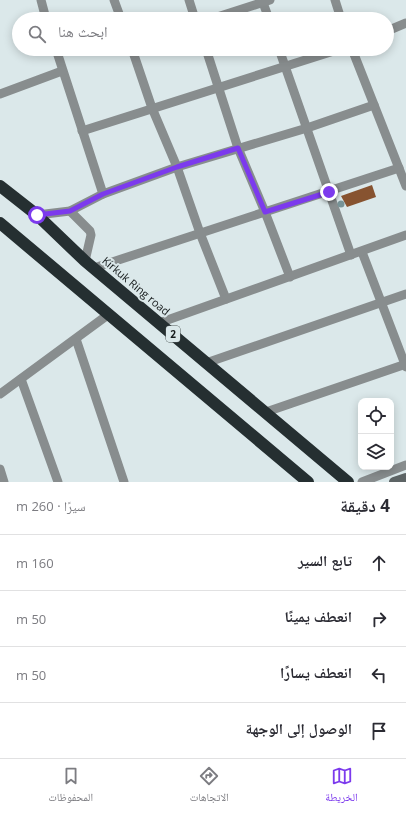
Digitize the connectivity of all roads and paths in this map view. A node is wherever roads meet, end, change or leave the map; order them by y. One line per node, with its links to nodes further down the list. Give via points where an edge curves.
1 (41, 0): 6 (street)
2 (114, 0): 7 (street)
3 (189, 0): 8 (street)
4 (335, 0): 11 (street)
5 (265, 1): 9 (street); 10 (street)
6 (44, 12)
7 (118, 12)
8 (193, 12)
9 (232, 12)
10 (267, 12)
11 (339, 12)
12 (406, 23): 13 (street)
13 (394, 28)
14 (58, 56): 21 (street)
15 (134, 56): 25 (street)
16 (208, 56): 22 (street)
17 (281, 56): 20 (street)
18 (317, 56): 20 (street)
19 (355, 56): 24 (street)
20 (285, 66): 22 (street); 26 (street)
21 (62, 71): 23 (street); 27 (street)
22 (219, 87): 25 (street); 28 (street)
23 (0, 94)
24 (374, 105): 26 (street); 30 (street)
25 (152, 108): 27 (street); 29 (street)
26 (307, 128): 28 (street); 33 (street)
27 (82, 131): 34 (street)
28 (238, 148): 29 (street); 36 (street)
29 (177, 167): 34 (street); 39 (street)
30 (399, 168): 32 (street); 33 (street)
31 (0, 186): 37 (highway, Kirkuk Ring road / 2)
32 (406, 186)
33 (329, 192): 36 (street); 42 (street)
34 (103, 194): 35 (street)
35 (70, 211): 37 (street); 43 (street, via 90,231)
36 (265, 212): 39 (street); 44 (street)
37 (37, 215): 43 (highway, Kirkuk Ring road / 2)
38 (0, 223): 48 (highway, 2)
39 (200, 233): 43 (street); 46 (street)
40 (406, 235): 41 (street)
41 (362, 252): 42 (street); 47 (street)
42 (351, 255): 44 (street)
43 (89, 264): 49 (highway, Kirkuk Ring road / 2)
44 (290, 277): 46 (street)
45 (406, 294): 47 (street)
46 (226, 299): 49 (street)
47 (382, 303): 51 (street); 52 (street)
48 (109, 314): 50 (street); 62 (highway, 2)
49 (159, 322): 51 (highway, Kirkuk Ring road / 2)
50 (76, 339): 53 (street); 61 (street)
51 (206, 362): 55 (highway, Kirkuk Ring road / 2)
52 (406, 365): 55 (street)
53 (20, 379): 54 (street); 60 (street)
54 (0, 394)
55 (266, 412): 58 (highway, Kirkuk Ring road / 2)
56 (406, 465): 65 (street)
57 (0, 469): 59 (street)
58 (336, 472): 63 (highway, Kirkuk Ring road / 2); 64 (main road)
59 (4, 482)
60 (58, 482)
61 (124, 482)
62 (308, 482)
63 (348, 482)
64 (357, 482)
65 (362, 482)

